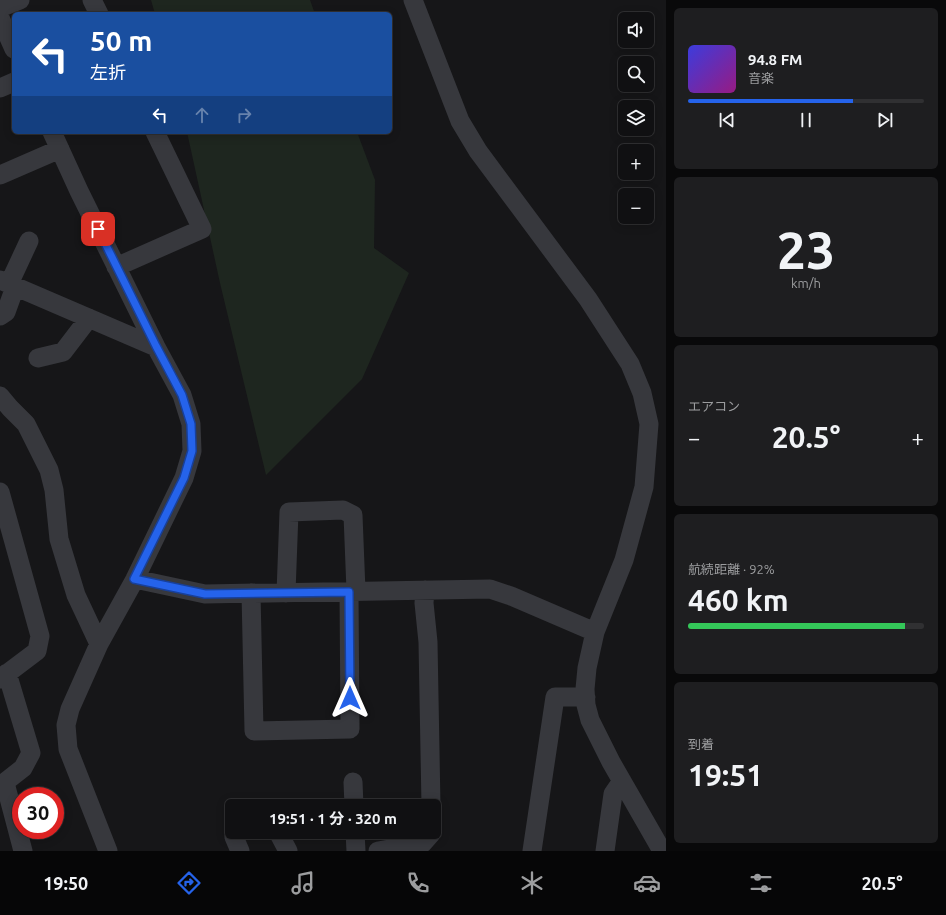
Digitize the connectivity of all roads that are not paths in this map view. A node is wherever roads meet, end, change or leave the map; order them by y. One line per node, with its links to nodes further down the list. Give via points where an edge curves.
1 (20, 0): 4 (street)
2 (92, 0): 5 (street)
3 (413, 0): 28 (street, via 460,121 478,150 588,300 630,364 642,393 649,424 644,487 624,560)
4 (0, 8)
5 (98, 12)
6 (0, 18): 7 (street)
7 (12, 45)
8 (12, 83): 9 (street)
9 (0, 88)
10 (53, 134): 12 (street)
11 (156, 134): 15 (street, via 202,229)
12 (60, 150): 13 (street); 15 (street)
13 (0, 175)
14 (29, 241): 16 (street)
15 (116, 267): 19 (street)
16 (8, 284): 17 (street, via 6,312); 18 (street)
17 (0, 316)
18 (89, 318): 19 (street); 20 (street, via 63,352)
19 (156, 346): 23 (street, via 182,395 191,424 192,451 184,478)
20 (38, 358)
21 (0, 396): 29 (street, via 26,424 49,470 54,490 59,540 76,594)
22 (0, 492): 30 (street, via 40,636 38,651)
23 (134, 579): 26 (street, via 205,594); 29 (street)
24 (425, 590): 25 (street); 28 (street, via 490,589); 36 (street)
25 (353, 592): 26 (street, via 350,728 254,731); 27 (street); 27 (street, via 353,516 343,510 289,512)
26 (250, 593): 27 (street)
27 (286, 593)
28 (595, 632): 31 (street, via 585,689)
29 (99, 644): 41 (street, via 70,709 66,737 68,749)
30 (4, 676): 34 (street, via 31,753 23,768)
31 (586, 698): 32 (street, via 590,720); 45 (street, via 555,697)
32 (622, 781): 46 (street, via 613,794); 47 (street)
33 (353, 782): 35 (street)
34 (2, 784): 40 (street)
35 (354, 799)
36 (431, 799)
37 (282, 839): 42 (street)
38 (355, 839): 43 (street)
39 (428, 839): 44 (street, via 424,843)
40 (23, 851)
41 (108, 851)
42 (288, 851)
43 (356, 851)
44 (378, 851)
45 (532, 851)
46 (605, 851)
47 (662, 851)

